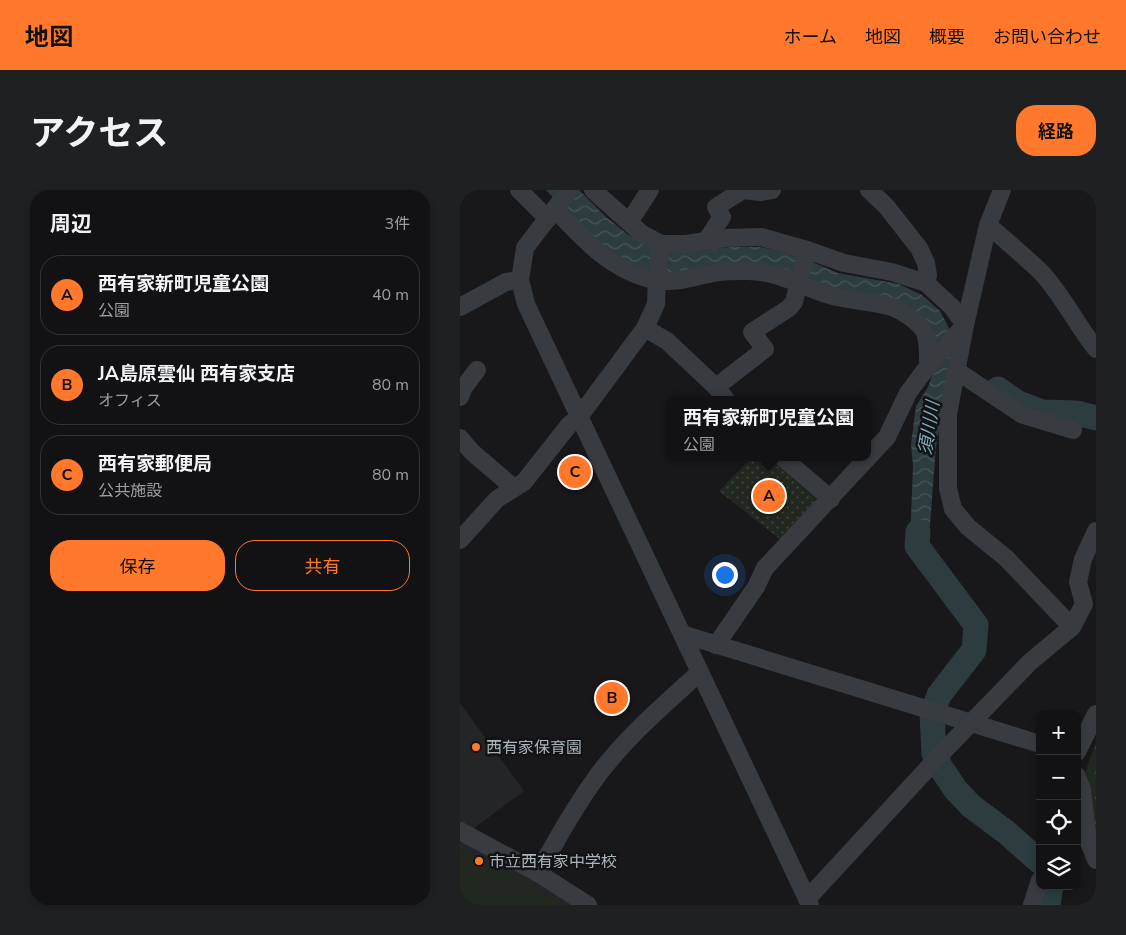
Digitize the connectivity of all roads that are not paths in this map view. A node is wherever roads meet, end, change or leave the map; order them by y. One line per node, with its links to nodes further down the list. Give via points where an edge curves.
1 (519, 190): 9 (street)
2 (569, 190): 9 (street)
3 (593, 190): 10 (street)
4 (650, 190): 10 (street)
5 (743, 190): 6 (street); 12 (street, via 716,207 722,217)
6 (772, 190)
7 (868, 190): 18 (street, via 886,206 919,248 926,263)
8 (1002, 190): 11 (street)
9 (553, 212): 15 (street, via 618,267); 16 (street, via 525,248)
10 (629, 222): 13 (street)
11 (988, 225): 21 (street); 22 (street, via 1040,272)
12 (706, 241): 13 (street); 14 (street, via 761,237)
13 (661, 246): 15 (street)
14 (806, 252): 17 (street); 18 (street)
15 (657, 278): 17 (street, via 685,280 718,272 748,270); 20 (street, via 656,304)
16 (520, 280): 19 (street, via 506,282); 28 (street, via 526,304)
17 (799, 281): 23 (street, via 829,295 893,308 910,317 923,329); 26 (street, via 794,302 789,308 752,332 765,349)
18 (926, 283): 21 (street, via 952,306)
19 (460, 307)
20 (645, 328): 26 (street, via 668,341); 28 (street)
21 (961, 330): 23 (street); 24 (street)
22 (1096, 349)
23 (930, 364): 31 (street, via 908,394 887,437)
24 (958, 364): 29 (street, via 1023,415); 38 (street, via 948,414 948,488 953,509 968,527 1006,558)
25 (477, 370): 27 (street)
26 (721, 394)
27 (460, 397)
28 (579, 417): 34 (street, via 524,482); 39 (street)
29 (1072, 430)
30 (460, 438): 34 (street)
31 (871, 455)
32 (787, 461): 35 (street)
33 (865, 461): 35 (street)
34 (514, 488): 37 (street, via 497,499)
35 (831, 499): 40 (street, via 765,568 756,587)
36 (1096, 531): 38 (street, via 1083,559 1078,582 1084,604)
37 (460, 540)
38 (1072, 627): 43 (street, via 1030,662)
39 (682, 634): 40 (street); 41 (street)
40 (716, 645): 43 (street)
41 (700, 672): 49 (street, via 637,730 599,774 572,812); 51 (street)
42 (1096, 714): 45 (street)
43 (972, 723): 44 (street); 51 (street)
44 (1036, 743)
45 (1081, 744)
46 (1081, 787): 48 (street, via 1088,840)
47 (460, 831): 49 (street)
48 (1096, 860)
49 (538, 873): 52 (street)
50 (1037, 890): 53 (street)
51 (809, 902)
52 (588, 905)
53 (1032, 905)

